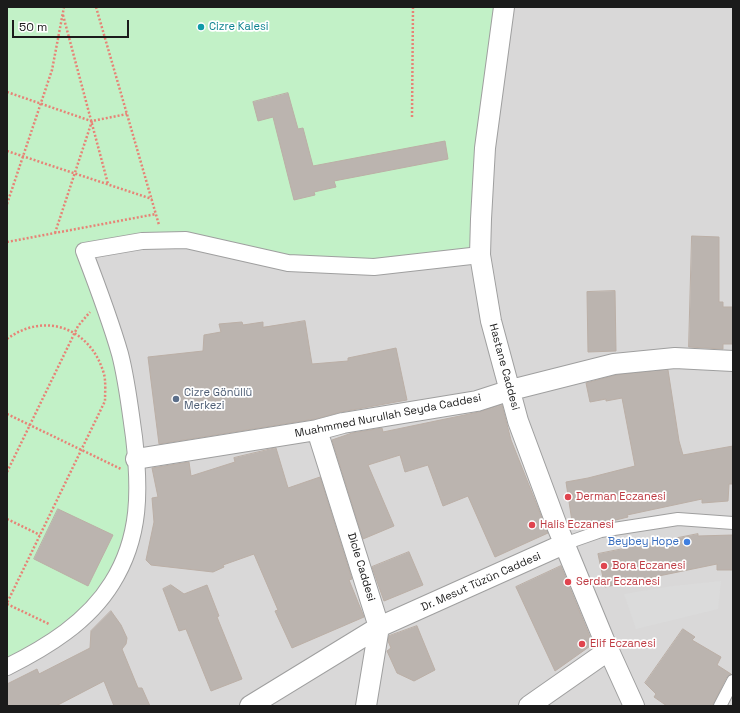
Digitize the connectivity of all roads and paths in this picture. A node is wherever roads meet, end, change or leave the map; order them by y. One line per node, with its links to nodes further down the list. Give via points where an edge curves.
1 (64, 7): 5 (path)
2 (96, 7): 8 (path)
3 (413, 7): 9 (path)
4 (504, 7): 21 (street, Hastane Caddesi, via 485,148)
5 (63, 12): 7 (path, via 52,70); 10 (path)
6 (7, 92): 7 (path)
7 (40, 104): 10 (path); 12 (path)
8 (127, 114): 10 (path); 15 (path)
9 (412, 117)
10 (92, 121): 13 (path); 14 (path)
11 (7, 151): 12 (path)
12 (23, 156): 13 (path); 16 (path)
13 (74, 174): 14 (path); 18 (path)
14 (108, 184): 15 (path)
15 (152, 199): 17 (path)
16 (7, 204)
17 (156, 214): 18 (path); 19 (path)
18 (54, 233): 20 (path)
19 (164, 241): 21 (street, via 186,240 288,263 374,268); 22 (street, via 84,251)
20 (7, 242)
21 (480, 255): 26 (street, Hastane Caddesi, via 491,321)
22 (102, 300): 23 (path); 31 (street, via 120,354 128,392)
23 (74, 333): 24 (path, via 63,327 46,324 26,329); 28 (path); 30 (path, via 92,350 104,375 104,402)
24 (7, 339)
25 (733, 361): 26 (street, Muahmmed Nurullah Seyda Caddesi, via 676,358 614,364)
26 (511, 390): 29 (street, Muahmmed Nurullah Seyda Caddesi, via 477,401 343,423); 36 (street, Hastane Caddesi, via 518,421)
27 (7, 414): 28 (path)
28 (30, 425): 30 (path); 32 (path)
29 (317, 430): 31 (street, Muahmmed Nurullah Seyda Caddesi); 38 (street, Dicle Caddesi)
30 (81, 450): 31 (path); 35 (path)
31 (137, 468): 39 (street, via 138,503 134,530 121,569 100,600)
32 (7, 472)
33 (7, 519): 35 (path)
34 (733, 523): 36 (street, Dr. Mesut Tüzün Caddesi, via 678,520 601,531)
35 (40, 535): 37 (path)
36 (564, 544): 38 (street, Dr. Mesut Tüzün Caddesi); 40 (street, Hastane Caddesi)
37 (7, 603): 39 (path)
38 (379, 627): 43 (street, Dr. Mesut Tüzün Caddesi); 44 (street, Dicle Caddesi)
39 (66, 632): 41 (street, via 39,651)
40 (609, 650): 45 (street); 46 (street, Hastane Caddesi)
41 (7, 667)
42 (733, 681): 47 (street)
43 (250, 706)
44 (366, 706)
45 (529, 706)
46 (634, 706)
47 (720, 706)

